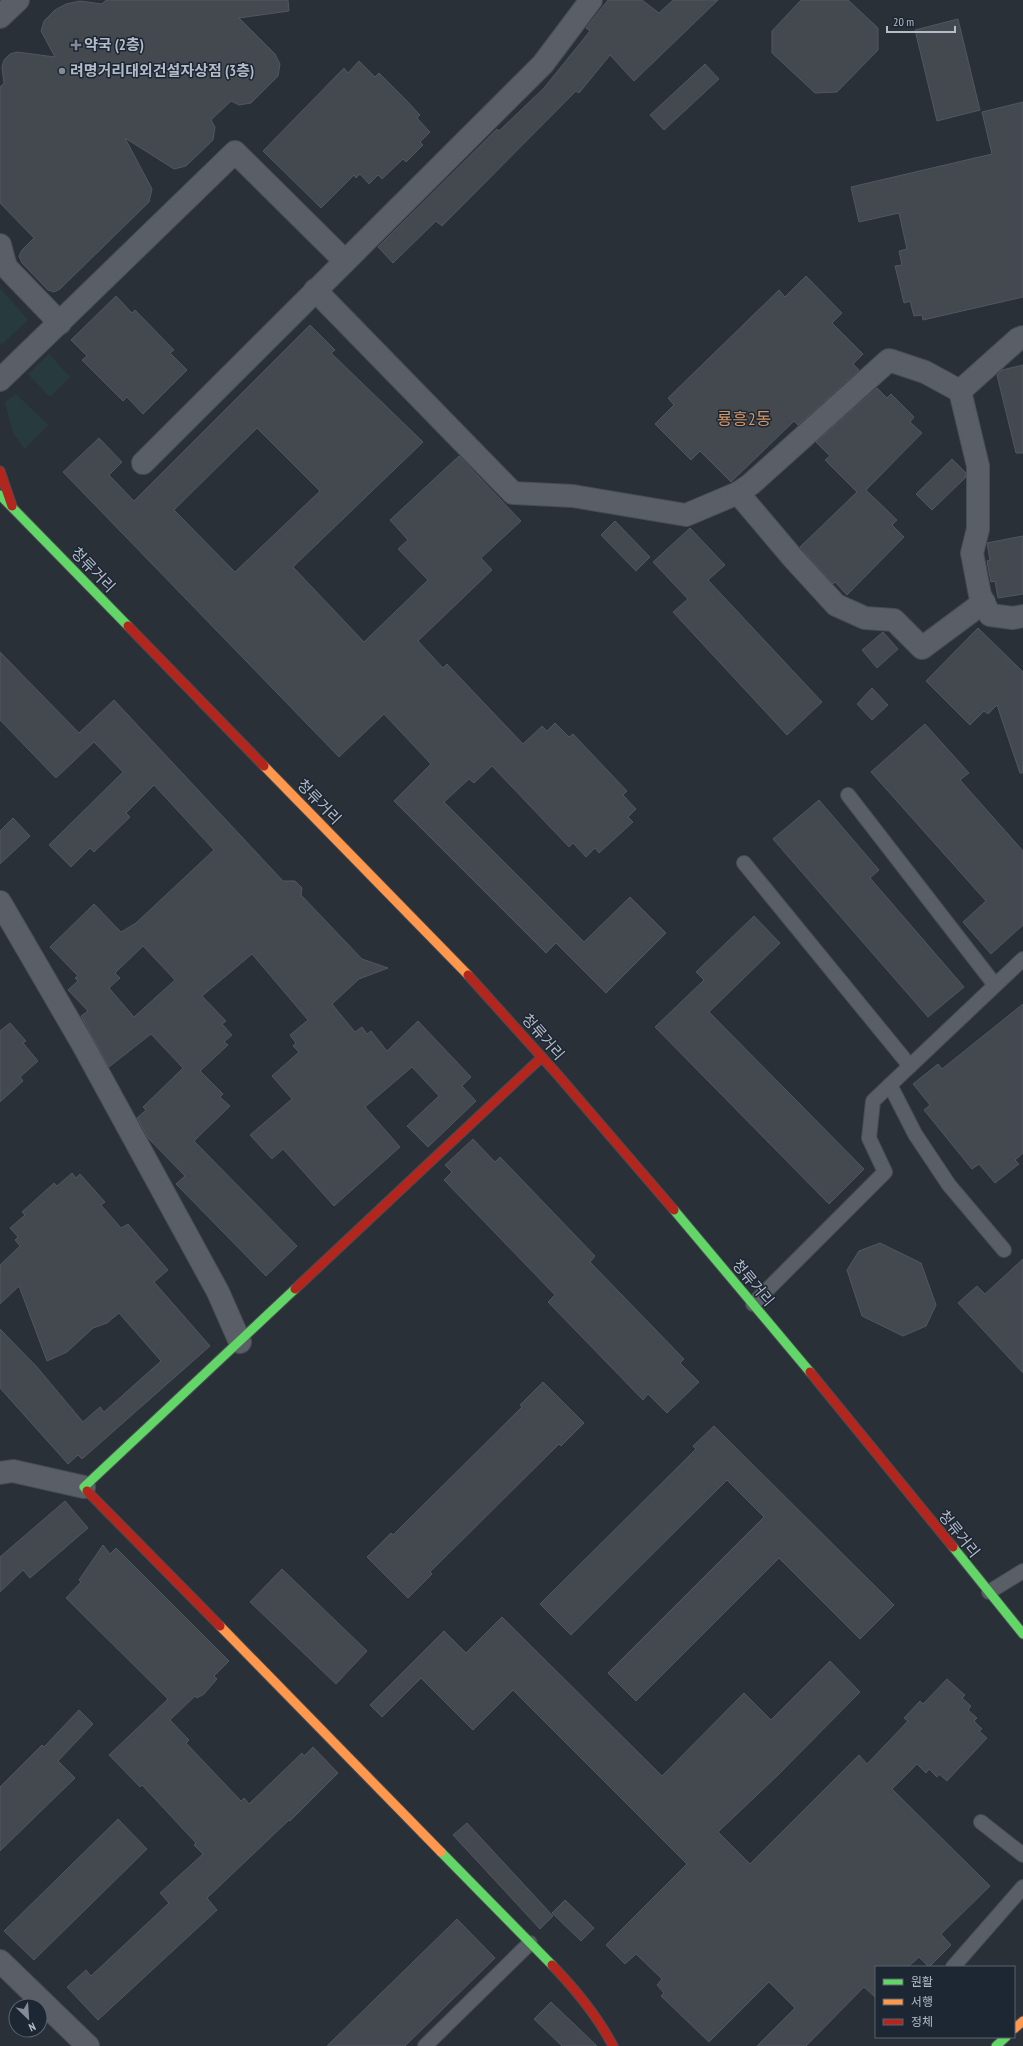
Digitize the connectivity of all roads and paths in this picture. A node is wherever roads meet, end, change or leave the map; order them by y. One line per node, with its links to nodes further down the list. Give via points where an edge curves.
1 (18, 0): 3 (street)
2 (591, 0): 5 (street, via 543,64)
3 (0, 17)
4 (0, 245): 7 (street, via 6,267)
5 (345, 261): 6 (street); 7 (street, via 235,152)
6 (315, 290): 11 (street); 13 (street, via 513,493 573,496 686,515)
7 (60, 323): 9 (street)
8 (1023, 337): 10 (street)
9 (0, 380)
10 (960, 391): 13 (street, via 925,372 889,360); 17 (street, via 978,466 978,529 972,553 980,595)
11 (143, 463)
12 (0, 471): 16 (main road)
13 (738, 493): 17 (street, via 792,558 836,605 865,618 894,620 922,648)
14 (0, 495): 16 (main road, 청류거리)
15 (0, 502): 16 (main road)
16 (12, 506): 24 (main road, 청류거리, via 488,996)
17 (984, 602): 18 (street, via 990,615 1013,618)
18 (1023, 616)
19 (848, 795): 23 (lane)
20 (744, 863): 25 (lane)
21 (0, 902): 29 (street, via 86,1049 218,1292)
22 (1023, 959): 23 (lane)
23 (995, 985): 25 (lane)
24 (542, 1057): 28 (main road, 청류거리); 29 (main road)
25 (910, 1066): 26 (lane)
26 (890, 1085): 27 (lane, via 915,1134 949,1185); 28 (lane, via 873,1101 869,1138 885,1172)
27 (1004, 1250)
28 (753, 1304): 33 (main road, 청류거리)
29 (240, 1342): 31 (main road)
30 (0, 1473): 31 (street, via 13,1471)
31 (84, 1487): 38 (main road)
32 (1023, 1571): 33 (lane)
33 (989, 1592): 34 (main road, 청류거리)
34 (1023, 1634)
35 (981, 1822): 36 (lane)
36 (1023, 1855)
37 (1023, 1887): 40 (lane)
38 (530, 1943): 44 (lane); 45 (main road, via 576,1990 603,2027)
39 (0, 1961): 43 (street)
40 (954, 1966)
41 (1023, 2020): 42 (main road)
42 (1015, 2028)
43 (88, 2046)
44 (424, 2046)
45 (613, 2046)

